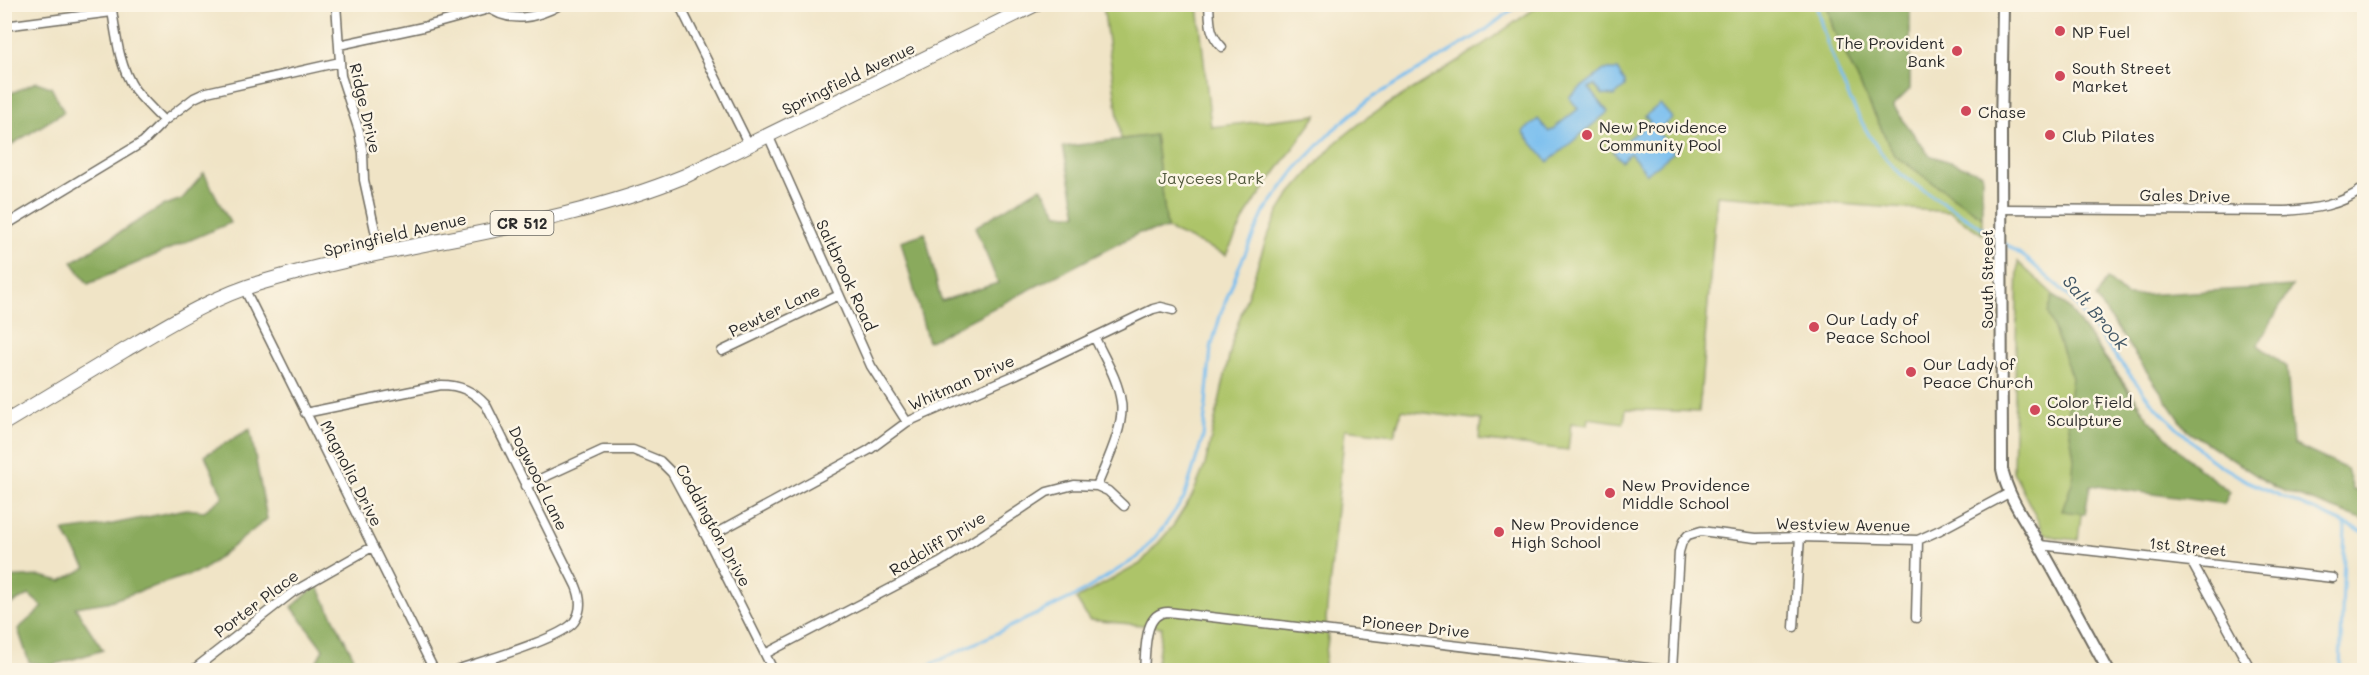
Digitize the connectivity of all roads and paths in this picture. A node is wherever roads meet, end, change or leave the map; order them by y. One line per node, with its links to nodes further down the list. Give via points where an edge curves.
1 (336, 4): 10 (street, Ridge Drive)
2 (562, 4): 7 (street, via 529,18 505,16)
3 (679, 4): 15 (street)
4 (1035, 4): 14 (main road, Springfield Avenue / CR 512)
5 (1209, 4): 11 (street, via 1213,38)
6 (2003, 4): 17 (street, South Street)
7 (486, 7): 10 (street, via 423,27)
8 (112, 8): 9 (street); 13 (street, via 119,53 129,77)
9 (4, 26)
10 (339, 45): 12 (street, Ridge Drive)
11 (1222, 47)
12 (340, 62): 13 (street, via 207,92); 19 (street, Ridge Drive, via 359,131 364,180)
13 (164, 121): 18 (street, via 143,142)
14 (768, 135): 15 (main road, Springfield Avenue / CR 512); 21 (street, Saltbrook Road)
15 (749, 144): 19 (main road, Springfield Avenue / CR 512, via 685,176 621,198)
16 (2364, 188): 17 (street, Gales Drive, via 2329,206 2285,211)
17 (2001, 214): 30 (street, South Street, via 2002,469)
18 (4, 226)
19 (380, 253): 20 (main road, Springfield Avenue / CR 512)
20 (244, 288): 25 (street, Magnolia Drive); 27 (main road, Springfield Avenue / CR 512, via 181,316)
21 (839, 295): 24 (street, Pewter Lane); 26 (street, Saltbrook Road, via 871,366)
22 (1173, 310): 23 (street, Whitman Drive, via 1153,309)
23 (1095, 338): 26 (street, Whitman Drive); 29 (street, via 1122,403 1118,430)
24 (722, 351)
25 (305, 413): 28 (street, Dogwood Lane, via 441,385 461,387 486,405); 36 (street, Magnolia Drive)
26 (906, 422): 33 (street, Whitman Drive, via 869,450)
27 (4, 423)
28 (525, 486): 33 (street, Coddington Drive, via 603,450 624,448 642,452 672,473); 44 (street, Dogwood Lane, via 576,586 578,613 566,630)
29 (1097, 486): 31 (street); 41 (street, Radcliff Drive, via 1074,485 1047,492 941,562)
30 (2009, 493): 34 (street, Westview Avenue); 35 (street, South Street)
31 (1124, 506)
32 (1800, 537): 34 (street, Westview Avenue); 40 (street); 48 (street, Westview Avenue, via 1756,538 1701,531 1688,535 1681,546)
33 (707, 538): 41 (street, Coddington Drive)
34 (1918, 540): 39 (street)
35 (2040, 545): 37 (street, 1st Street); 49 (street, South Street)
36 (372, 547): 42 (street, Porter Place, via 293,592); 43 (street, Magnolia Drive)
37 (2191, 561): 38 (street, 1st Street); 50 (street)
38 (2333, 578)
39 (1916, 618)
40 (1794, 627)
41 (765, 654): 45 (street, Coddington Drive)
42 (193, 670)
43 (434, 670)
44 (456, 670)
45 (773, 670)
46 (1144, 670): 47 (street, Pioneer Drive, via 1151,622 1163,612)
47 (1665, 670)
48 (1672, 670)
49 (2108, 670)
50 (2251, 670)

